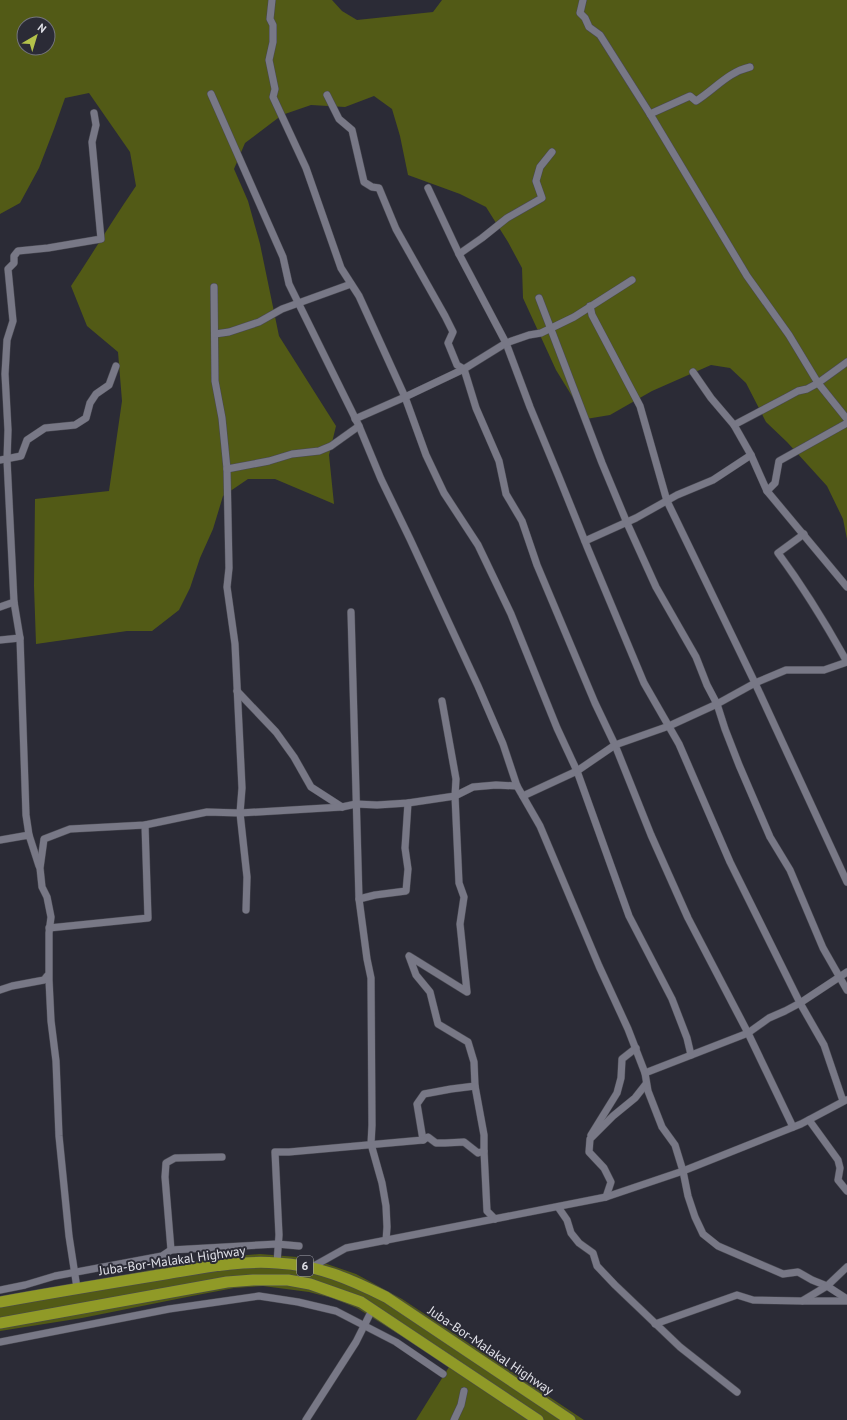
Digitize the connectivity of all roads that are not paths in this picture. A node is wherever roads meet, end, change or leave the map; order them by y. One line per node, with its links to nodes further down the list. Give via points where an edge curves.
1 (272, 0): 12 (street, via 270,20 273,25 273,42 269,60 275,89 273,97 306,168 341,268)
2 (582, 0): 7 (street, via 580,13 589,27 600,35)
3 (750, 67): 7 (street, via 723,79 696,101 690,96)
4 (211, 94): 15 (street, via 283,257 289,284)
5 (327, 95): 21 (street, via 340,119 352,130 364,182 379,188 396,229 453,332 448,343 457,365)
6 (94, 113): 31 (street, via 96,125 92,142 101,239 18,251 14,256 14,263 8,269 14,321 6,340 8,430)
7 (650, 114): 23 (street, via 748,276 789,335)
8 (552, 152): 10 (street, via 540,166 536,181 542,198 507,218)
9 (428, 188): 10 (street)
10 (459, 254): 18 (street)
11 (632, 280): 16 (street)
12 (351, 284): 15 (street); 24 (street, via 359,296)
13 (214, 287): 17 (street)
14 (539, 298): 46 (street, via 626,523 656,588 696,657)
15 (298, 303): 17 (street, via 259,322); 25 (street)
16 (590, 306): 18 (street, via 541,333); 34 (street, via 592,315 640,406)
17 (215, 334): 32 (street, via 215,381)
18 (506, 343): 21 (street); 36 (street)
19 (847, 362): 23 (street)
20 (116, 366): 31 (street, via 109,385 96,394 90,403 86,418 75,425 45,428 27,440 21,456)
21 (464, 370): 24 (street); 48 (street, via 476,408 499,461 506,494 522,521 537,565)
22 (693, 372): 28 (street)
23 (818, 383): 26 (street); 28 (street)
24 (405, 397): 25 (street); 49 (street, via 426,455 444,493 478,545 510,614)
25 (355, 419): 29 (street)
26 (847, 419)
27 (847, 423): 33 (street, via 779,461 775,483)
28 (734, 425): 30 (street)
29 (359, 426): 32 (street, via 319,451 292,454); 50 (street, via 381,479 478,686 503,744)
30 (752, 455): 33 (street); 34 (street, via 713,480)
31 (4, 460): 38 (street)
32 (227, 469): 44 (street, via 227,587 235,644)
33 (767, 491): 35 (street)
34 (667, 501): 36 (street); 43 (street)
35 (804, 534): 37 (street); 43 (street, via 778,553 821,616 847,662 824,670 786,670)
36 (585, 541): 47 (street, via 644,683)
37 (847, 587)
38 (14, 602): 39 (street); 41 (street)
39 (0, 607)
40 (352, 612): 54 (street)
41 (20, 638): 42 (street); 58 (street, via 26,815)
42 (0, 640)
43 (755, 683): 46 (street); 61 (street)
44 (237, 690): 55 (street, via 276,732 311,786); 56 (street, via 242,788)
45 (442, 701): 51 (street, via 456,779)
46 (717, 704): 47 (street); 67 (street, via 736,758 770,837 790,870 823,948)
47 (669, 726): 48 (street); 70 (street, via 730,862)
48 (615, 745): 49 (street); 71 (street, via 688,918)
49 (576, 771): 52 (street); 73 (street, via 629,916 672,999)
50 (517, 786): 51 (street, via 473,787); 52 (street)
51 (455, 796): 53 (street); 76 (street, via 459,883 464,897 460,924 467,992 410,956 416,976 430,992 438,1024 468,1042 474,1062)
52 (523, 796): 72 (street, via 540,826)
53 (408, 802): 54 (street); 62 (street, via 406,891)
54 (356, 804): 55 (street); 62 (street)
55 (342, 807): 56 (street)
56 (240, 814): 57 (street, via 207,812); 63 (street, via 247,877)
57 (145, 825): 60 (street, via 70,829 44,839); 64 (street, via 148,918)
58 (29, 835): 59 (street); 60 (street)
59 (0, 840)
60 (40, 868): 64 (street, via 50,917)
61 (847, 882)
62 (359, 899): 82 (street, via 371,978)
63 (246, 910)
64 (49, 928): 96 (street, via 51,1021)
65 (847, 972): 67 (street)
66 (47, 976): 68 (street, via 44,980)
67 (839, 977): 69 (street); 70 (street)
68 (0, 990)
69 (847, 990)
70 (800, 1003): 71 (street, via 769,1018); 77 (street, via 824,1045)
71 (748, 1033): 73 (street); 79 (street)
72 (636, 1048): 74 (street); 80 (street, via 622,1059 617,1093 591,1133)
73 (691, 1055): 74 (street)
74 (645, 1073): 75 (street)
75 (646, 1084): 80 (street, via 635,1098); 85 (street, via 662,1127 675,1145)
76 (475, 1086): 81 (street, via 424,1094 417,1104); 83 (street, via 484,1135)
77 (845, 1100): 78 (street)
78 (809, 1120): 79 (street); 86 (street, via 838,1160 838,1180)
79 (793, 1127): 85 (street)
80 (590, 1139): 87 (street, via 589,1152 604,1168 611,1182)
81 (423, 1140): 82 (street); 83 (street, via 428,1137 436,1143 464,1142 478,1153)
82 (371, 1144): 90 (street, via 386,1206); 93 (street, via 275,1152 279,1235)
83 (484, 1151): 89 (street, via 487,1211)
84 (222, 1158): 92 (street, via 175,1158 166,1163)
85 (683, 1171): 87 (street); 97 (street, via 695,1217 703,1234 718,1246 783,1274 798,1272)
86 (847, 1191)
87 (606, 1197): 88 (street)
88 (558, 1207): 89 (street); 105 (street, via 579,1243 593,1253 598,1266)
89 (495, 1219): 90 (street)
90 (386, 1241): 94 (street, via 346,1248)
91 (298, 1246): 92 (street, via 277,1244)
92 (171, 1250): 96 (street, via 162,1256)
93 (277, 1263): 94 (highway, Juba-Bor-Malakal Highway / 6); 98 (highway, Juba-Bor-Malakal Highway / 6, via 222,1265)
94 (312, 1267): 114 (highway, Juba-Bor-Malakal Highway / 6, via 356,1282 386,1297)
95 (847, 1267): 97 (street)
96 (74, 1272): 98 (street); 99 (street)
97 (827, 1286): 100 (street); 101 (street)
98 (77, 1288): 102 (highway, Juba-Bor-Malakal Highway / 6)
99 (0, 1290)
100 (847, 1300): 101 (street)
101 (802, 1301): 105 (street, via 753,1300 737,1295)
102 (0, 1302)
103 (372, 1310): 104 (highway, 6, via 361,1302 310,1284 288,1280 253,1280 227,1282); 106 (street); 113 (highway, 6)
104 (0, 1323)
105 (654, 1324): 110 (street)
106 (364, 1325): 107 (street, via 336,1311 259,1296 169,1309); 108 (street, via 396,1342); 111 (street, via 356,1342)
107 (0, 1342)
108 (443, 1374)
109 (464, 1391): 112 (street)
110 (737, 1392)
111 (306, 1420)
112 (454, 1420)
113 (538, 1420)
114 (570, 1420)

